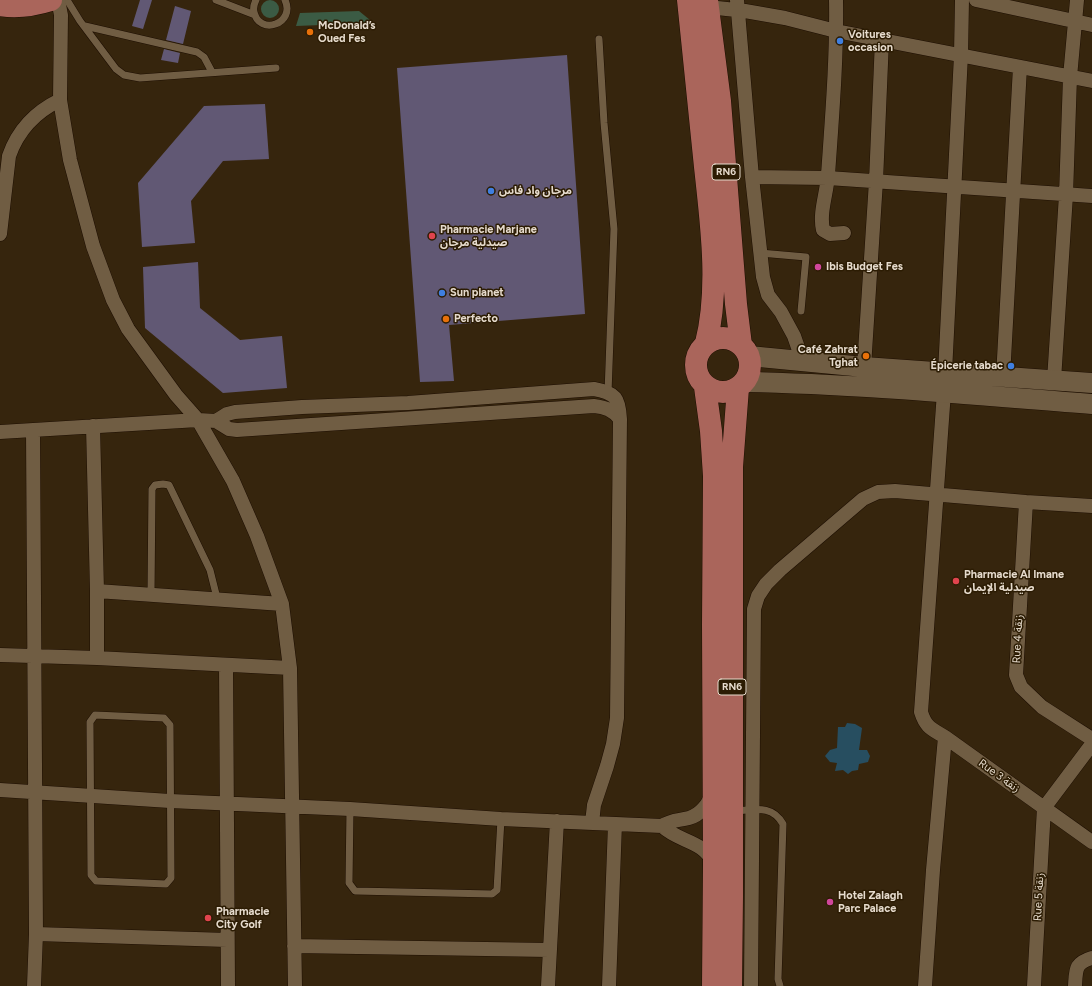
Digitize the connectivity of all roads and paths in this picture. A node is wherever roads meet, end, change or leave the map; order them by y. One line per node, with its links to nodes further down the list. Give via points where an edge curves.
1 (51, 0): 12 (main road, via 23,6)
2 (58, 0): 27 (street, via 62,15)
3 (67, 0): 17 (lane)
4 (216, 0): 14 (lane)
5 (256, 0): 14 (lane)
6 (285, 0): 14 (lane, via 286,14 277,24 264,24)
7 (836, 0): 18 (street)
8 (962, 0): 21 (street, Rue 3 زنقة)
9 (976, 0): 15 (street)
10 (1077, 0): 15 (street)
11 (701, 2): 13 (street); 39 (main road, RN6, via 713,296); 40 (main road, RN6, via 720,101 736,304)
12 (0, 5)
13 (737, 5): 18 (street); 28 (street)
14 (255, 15)
15 (1076, 22): 16 (street); 25 (street)
16 (1092, 25)
17 (85, 26): 24 (lane, via 196,52 204,57); 24 (lane, via 108,60 124,75 140,78)
18 (836, 32): 20 (street); 29 (street)
19 (599, 38): 49 (lane, via 614,229)
20 (882, 40): 21 (street); 30 (street)
21 (961, 55): 22 (street); 31 (street, Rue 3 زنقة)
22 (1020, 67): 25 (street); 32 (street)
23 (276, 68): 24 (lane)
24 (212, 72)
25 (1070, 77): 26 (street); 33 (street)
26 (1092, 81)
27 (60, 100): 36 (street, via 34,116 22,129 13,145 9,156); 52 (street, via 79,195 93,246 113,300 140,346)
28 (752, 177): 29 (street); 37 (street)
29 (828, 178): 30 (street); 35 (street, via 821,221 822,230 830,234)
30 (876, 181): 31 (street); 42 (street)
31 (954, 187): 32 (street); 45 (street, Rue 3 زنقة)
32 (1013, 191): 33 (street); 43 (street)
33 (1066, 195): 34 (street); 44 (street)
34 (1092, 196)
35 (844, 233)
36 (0, 234)
37 (760, 253): 38 (lane, via 806,258); 41 (street, via 765,287 794,336)
38 (802, 311)
39 (706, 343): 40 (main road, via 728,338 735,340); 48 (main road, RN6, via 697,354 695,368 700,382)
40 (745, 350): 41 (street); 47 (main road, RN6, via 750,370)
41 (803, 362): 42 (street)
42 (864, 367): 45 (street)
43 (1004, 377): 44 (street); 45 (street)
44 (1054, 380): 46 (street)
45 (945, 383): 47 (street); 50 (street); 57 (street, Rue 3 زنقة)
46 (1092, 383)
47 (741, 385): 48 (main road, via 732,391 718,392); 81 (main road, RN6, via 732,466)
48 (705, 387): 72 (main road, RN6, via 714,476)
49 (608, 393): 51 (street, via 619,405); 53 (street, via 594,389 408,403 235,412)
50 (1092, 404)
51 (620, 419): 53 (street, via 605,408 594,406 237,430 229,429); 84 (street, via 617,718 611,751 594,805)
52 (198, 420): 53 (street); 54 (street); 63 (street, via 233,481)
53 (216, 421)
54 (93, 426): 55 (street); 60 (street)
55 (33, 430): 56 (street); 65 (street)
56 (0, 432)
57 (937, 494): 58 (street); 69 (street, Rue 3 زنقة, via 921,712 924,723); 81 (street, via 878,492 863,499 780,570 758,596 754,609)
58 (1026, 502): 59 (street); 70 (street, Rue 4 زنقة, via 1016,675 1020,687 1042,707)
59 (1092, 506)
60 (97, 590): 61 (street); 66 (street)
61 (150, 594): 62 (street); 62 (lane, via 152,489 155,484 163,484 169,485 210,570)
62 (217, 598): 63 (street)
63 (282, 604): 68 (street)
64 (0, 655): 65 (street)
65 (34, 656): 66 (street); 74 (street)
66 (97, 658): 67 (street)
67 (226, 665): 68 (street); 77 (street)
68 (290, 668): 78 (street)
69 (945, 737): 79 (street, Rue 3 زنقة); 103 (street)
70 (1092, 739)
71 (1092, 744): 79 (street)
72 (714, 783): 86 (street, via 708,803 700,812); 88 (main road, RN6)
73 (0, 790): 74 (street)
74 (35, 792): 75 (street); 89 (street)
75 (90, 795): 76 (street); 76 (lane, via 90,722 95,715 164,718 170,726); 76 (lane, via 91,875 96,881 166,884 171,878)
76 (170, 801): 77 (street)
77 (227, 803): 78 (street); 90 (street)
78 (293, 806): 80 (street); 91 (street)
79 (1044, 808): 87 (street, Rue 3 زنقة); 104 (street, Rue 5 زنقة)
80 (350, 809): 82 (street); 82 (lane, via 349,883 355,891 492,894 498,890)
81 (742, 811): 100 (main road, RN6); 101 (street); 102 (lane, via 773,812 783,824 778,979)
82 (501, 819): 83 (street)
83 (557, 821): 84 (street); 92 (street)
84 (592, 823): 85 (street)
85 (615, 824): 86 (street); 98 (street)
86 (662, 826): 88 (street, via 673,835 700,846)
87 (1092, 842)
88 (714, 864): 99 (main road, RN6)
89 (36, 934): 90 (street); 94 (street)
90 (227, 940): 95 (street)
91 (294, 946): 92 (street); 96 (street)
92 (549, 950): 97 (street)
93 (1092, 958): 105 (street, via 1078,966)
94 (34, 986)
95 (228, 986)
96 (295, 986)
97 (548, 986)
98 (609, 986)
99 (713, 986)
100 (731, 986)
101 (751, 986)
102 (780, 986)
103 (925, 986)
104 (1034, 986)
105 (1075, 986)

